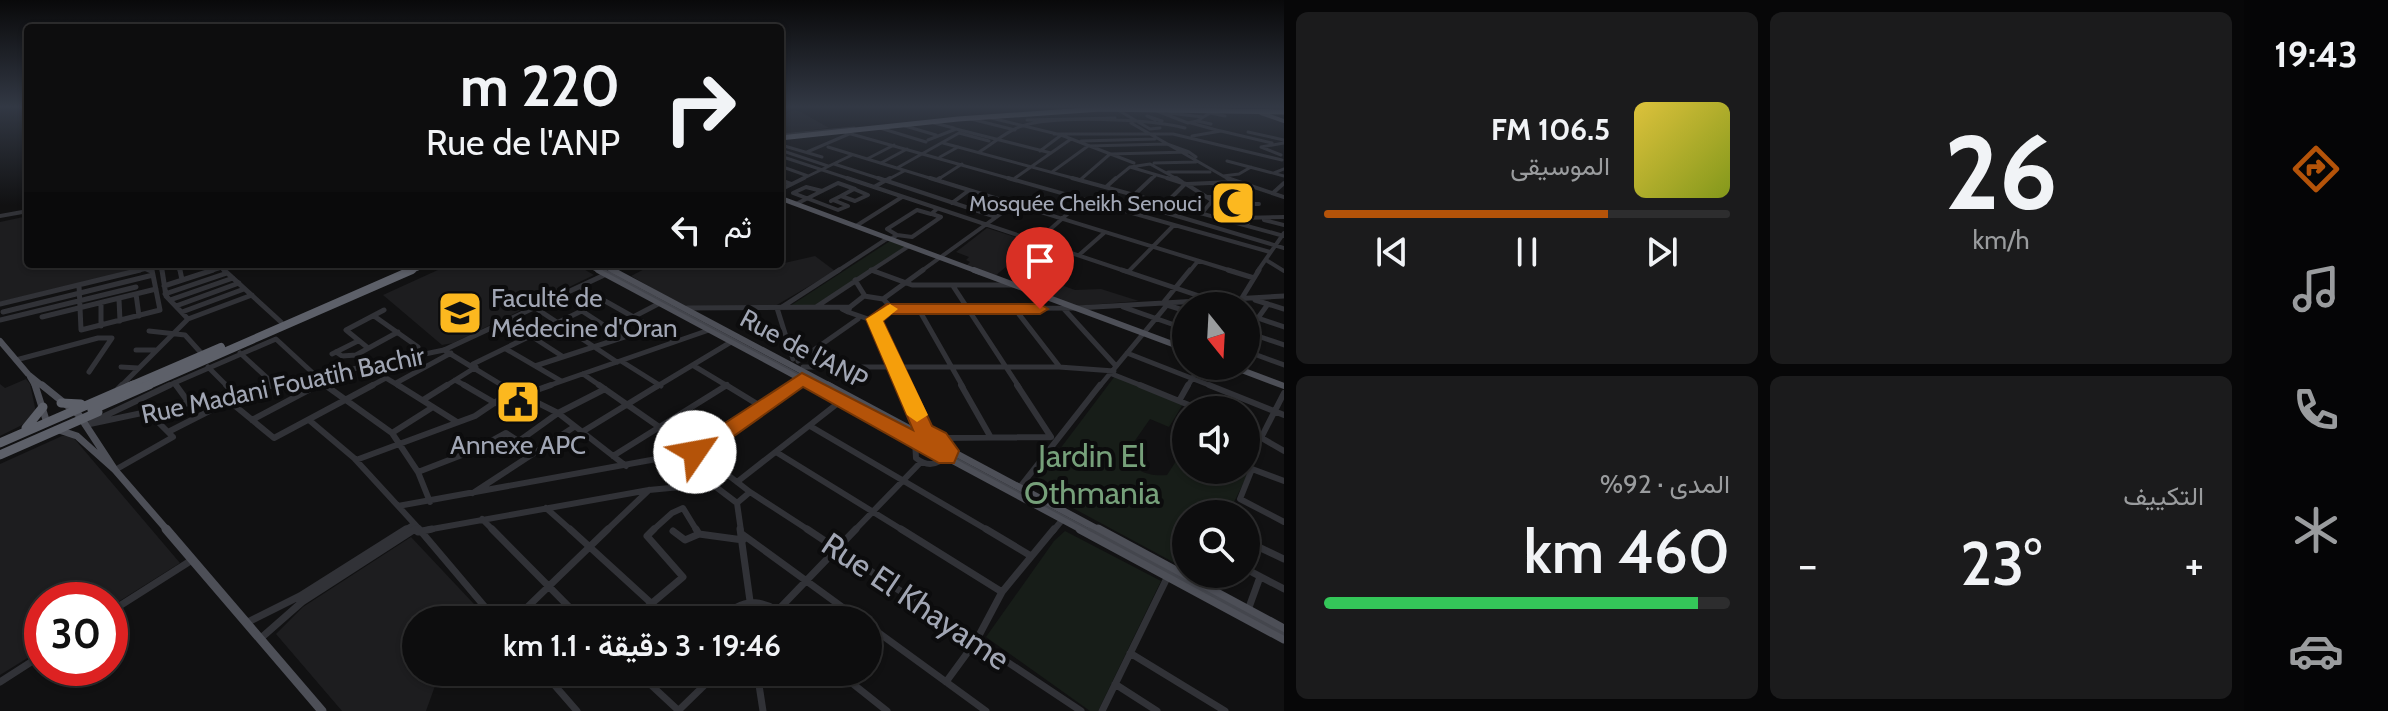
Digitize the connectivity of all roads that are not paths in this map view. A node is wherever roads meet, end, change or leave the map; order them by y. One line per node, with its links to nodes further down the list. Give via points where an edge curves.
1 (807, 139): 23 (highway)
2 (814, 139): 24 (highway)
3 (836, 139): 36 (street)
4 (877, 139): 25 (street)
5 (920, 139): 17 (street)
6 (931, 139): 17 (street)
7 (948, 139): 20 (street)
8 (988, 139): 18 (street)
9 (991, 139): 18 (street)
10 (1000, 139): 18 (street)
11 (1056, 139): 35 (street)
12 (1143, 139): 16 (street)
13 (1158, 139): 22 (street)
14 (1197, 139): 34 (street)
15 (1256, 139): 21 (street)
16 (1073, 140): 26 (street); 40 (street)
17 (927, 141): 20 (street); 32 (street)
18 (997, 141): 35 (street); 39 (street)
19 (1284, 142): 21 (street)
20 (942, 143): 30 (street); 38 (street)
21 (1272, 143): 46 (street, via 1261,147)
22 (1167, 144): 26 (street); 37 (street); 41 (street)
23 (784, 145)
24 (784, 145)
25 (894, 145): 32 (street); 47 (street)
26 (1088, 146): 42 (street); 65 (street)
27 (784, 147): 36 (street)
28 (784, 147): 49 (street)
29 (828, 147): 33 (street)
30 (958, 147): 39 (street); 45 (street)
31 (784, 148): 62 (street)
32 (909, 149): 38 (street); 50 (street)
33 (837, 150): 43 (street); 44 (street)
34 (1240, 150): 46 (street); 57 (street, via 1227,161)
35 (1040, 151): 40 (street)
36 (807, 152): 44 (street)
37 (1189, 152): 41 (street); 48 (street)
38 (925, 153): 45 (street); 59 (street)
39 (978, 153): 55 (street)
40 (1051, 153): 55 (street)
41 (1180, 153): 42 (street); 48 (street)
42 (1110, 154): 53 (street); 77 (street)
43 (852, 155): 47 (street); 54 (street)
44 (822, 157): 49 (street)
45 (939, 157): 52 (street)
46 (1283, 157)
47 (866, 159): 50 (street)
48 (1196, 159): 51 (street); 64 (street)
49 (814, 160): 54 (street)
50 (880, 163): 59 (street)
51 (1147, 163): 53 (street); 66 (street)
52 (962, 164): 76 (street); 79 (street)
53 (1135, 164): 56 (street)
54 (831, 166): 62 (street); 78 (street)
55 (1032, 167): 65 (street); 76 (street)
56 (1130, 167): 69 (street); 86 (street)
57 (1251, 167): 67 (street); 71 (street)
58 (784, 168): 61 (street)
59 (896, 168): 63 (street)
60 (1284, 169): 67 (street)
61 (789, 170): 68 (street); 73 (street)
62 (821, 171): 73 (street); 85 (street)
63 (905, 171): 78 (street); 79 (street)
64 (1214, 171): 66 (street); 70 (street)
65 (1050, 172): 74 (street); 77 (street)
66 (1167, 172): 81 (street)
67 (1274, 173): 72 (street)
68 (784, 174)
69 (1156, 175): 81 (street); 94 (street)
70 (1222, 176): 71 (street); 80 (street)
71 (1229, 176): 83 (street, via 1277,192)
72 (1284, 176)
73 (809, 177): 84 (street)
74 (1041, 177)
75 (784, 179): 84 (street)
76 (1014, 179): 101 (street)
77 (1079, 180): 86 (street)
78 (886, 181): 88 (street); 91 (street)
79 (936, 181): 92 (street)
80 (1231, 182): 82 (street); 98 (street, via 1252,196); 99 (street)
81 (1184, 183): 82 (street); 97 (street); 107 (street)
82 (1213, 183): 98 (street)
83 (1284, 183)
84 (792, 184): 87 (street)
85 (861, 185): 88 (street); 89 (street)
86 (1106, 187): 93 (street)
87 (784, 188)
88 (873, 188): 96 (street)
89 (854, 189): 90 (street, via 838,183); 95 (street); 95 (street, via 868,195 855,201)
90 (822, 191): 100 (street); 100 (street, via 806,187 793,193)
91 (915, 191): 96 (street); 105 (street)
92 (969, 191): 105 (street); 109 (street)
93 (1122, 192): 94 (street); 112 (street)
94 (1134, 195): 107 (street)
95 (840, 196): 103 (street)
96 (903, 197): 113 (street); 126 (street)
97 (1207, 197): 98 (street); 104 (street)
98 (1234, 197): 110 (street)
99 (1284, 197)
100 (806, 199): 108 (street); 111 (street)
101 (1084, 199): 112 (street); 122 (street)
102 (784, 200): 108 (main road)
103 (833, 200): 111 (street); 111 (street, via 848,206 840,211)
104 (1212, 201): 115 (street); 120 (street)
105 (952, 203): 118 (street)
106 (1133, 203): 133 (street)
107 (1166, 203): 115 (street)
108 (796, 204): 126 (main road)
109 (1014, 204): 118 (street); 122 (street)
110 (1259, 204)
111 (823, 205)
112 (1108, 206): 124 (street)
113 (937, 209): 116 (street); 123 (street)
114 (24, 212): 117 (street)
115 (1202, 213): 127 (street)
116 (931, 214): 129 (street, via 941,217 912,237); 129 (street, via 917,210 886,230)
117 (0, 216)
118 (996, 217): 123 (street)
119 (1284, 217): 121 (street)
120 (1239, 218): 121 (street); 127 (street)
121 (1255, 218): 125 (street)
122 (1062, 219): 128 (street); 132 (street)
123 (985, 225): 132 (street); 139 (street)
124 (1174, 225): 135 (street); 137 (street)
125 (1284, 225)
126 (856, 226): 131 (main road)
127 (1255, 228): 130 (street)
128 (1105, 232): 135 (street); 138 (street)
129 (897, 235): 131 (street)
130 (1284, 235): 133 (street)
131 (889, 239): 134 (main road); 200 (street)
132 (1036, 242): 138 (street)
133 (1275, 243): 136 (street); 137 (street)
134 (909, 246): 139 (main road); 151 (street)
135 (1153, 247): 141 (street); 153 (street)
136 (1284, 248)
137 (1270, 252): 140 (street)
138 (1078, 256): 153 (street)
139 (939, 258): 162 (street); 164 (main road)
140 (1266, 260): 152 (street); 158 (street)
141 (1198, 261): 158 (street); 169 (street)
142 (161, 268): 165 (street)
143 (179, 268): 159 (street)
144 (214, 268): 159 (street)
145 (221, 268): 154 (street)
146 (406, 268): 225 (highway)
147 (418, 268): 225 (highway)
148 (598, 268): 155 (main road, Rue de l'ANP)
149 (605, 268): 155 (main road, Rue de l'ANP)
150 (620, 268): 155 (street, Rue Madani Fouatih Bachir)
151 (871, 270): 160 (street); 162 (street)
152 (1284, 271)
153 (1128, 272): 169 (street)
154 (227, 273): 157 (street); 176 (street)
155 (611, 273): 168 (street, Rue Madani Fouatih Bachir); 188 (main road, Rue de l'ANP); 199 (main road, Rue de l'ANP)
156 (153, 275): 163 (street, via 145,269); 170 (street); 174 (street)
157 (233, 278): 161 (street); 183 (street)
158 (1254, 278): 173 (street)
159 (182, 280): 165 (street)
160 (855, 280): 178 (street); 201 (street)
161 (239, 283): 171 (street); 193 (street)
162 (903, 283): 166 (street); 182 (street)
163 (79, 285): 174 (street); 189 (street)
164 (1014, 285): 166 (street); 204 (main road)
165 (164, 286): 176 (street)
166 (953, 286): 203 (street)
167 (136, 287): 185 (street)
168 (581, 287): 184 (street); 198 (street, Rue Madani Fouatih Bachir)
169 (1176, 288): 172 (street); 190 (street)
170 (156, 289): 175 (street); 214 (street, via 159,310)
171 (245, 289): 177 (street); 212 (street)
172 (1187, 292)
173 (1247, 292)
174 (79, 294): 185 (street); 211 (street)
175 (136, 294): 181 (street); 214 (street)
176 (165, 294): 183 (street)
177 (252, 295): 220 (street); 225 (street)
178 (865, 296): 182 (street); 209 (street)
179 (1284, 296): 180 (street)
180 (1260, 298)
181 (119, 299): 187 (street); 224 (street)
182 (883, 299): 194 (street)
183 (170, 300): 193 (street)
184 (604, 300): 210 (street); 217 (street)
185 (79, 301): 197 (street); 223 (street)
186 (1260, 302): 192 (street)
187 (101, 303): 197 (street); 229 (street)
188 (660, 303): 217 (street); 233 (main road, Rue de l'ANP)
189 (0, 304)
190 (1165, 304): 191 (street); 195 (street); 196 (street); 219 (street)
191 (1172, 304)
192 (1268, 304): 207 (street); 213 (street)
193 (176, 306): 212 (street)
194 (888, 306): 202 (street); 221 (street)
195 (1121, 306): 204 (street); 219 (street)
196 (1172, 306)
197 (79, 308): 216 (street); 229 (street, via 80,330)
198 (537, 308): 226 (street); 230 (street, Rue Madani Fouatih Bachir)
199 (685, 308): 200 (street); 266 (main road, Rue de l'ANP)
200 (780, 308): 201 (street); 264 (street)
201 (815, 308): 209 (street)
202 (918, 308): 203 (street); 273 (street)
203 (967, 308): 205 (street); 276 (street)
204 (1077, 308): 206 (street); 238 (main road)
205 (1015, 309): 206 (street); 277 (street)
206 (1064, 309): 279 (street)
207 (1284, 309)
208 (384, 310): 215 (street)
209 (849, 310): 218 (street)
210 (582, 311): 226 (street); 232 (street)
211 (3, 312)
212 (182, 312): 220 (street)
213 (1260, 315)
214 (139, 316): 224 (street)
215 (374, 316): 235 (street); 244 (street, via 346,330)
216 (42, 317)
217 (633, 317): 231 (street); 232 (street)
218 (858, 318): 221 (street); 264 (street)
219 (1155, 318): 227 (street); 238 (street)
220 (188, 319): 236 (street)
221 (874, 319): 272 (street)
222 (1260, 319): 228 (street)
223 (0, 320)
224 (120, 321): 229 (street)
225 (286, 322): 237 (highway); 315 (highway)
226 (557, 323): 239 (street); 250 (street)
227 (1172, 324)
228 (1283, 325)
229 (101, 326)
230 (500, 326): 242 (street); 255 (street, Rue Madani Fouatih Bachir)
231 (652, 328): 241 (street); 245 (street)
232 (610, 329): 241 (street)
233 (710, 329): 245 (street); 246 (main road, Rue de l'ANP)
234 (149, 331): 236 (street)
235 (398, 331): 249 (street); 251 (street)
236 (175, 332): 254 (street); 259 (street, via 185,335)
237 (258, 332): 259 (highway); 315 (highway)
238 (1143, 333): 247 (main road); 258 (street)
239 (531, 336): 242 (street); 262 (street)
240 (1260, 337): 248 (street)
241 (623, 338): 250 (street)
242 (521, 340): 252 (street)
243 (0, 341): 263 (main road)
244 (358, 341): 251 (street); 260 (street, via 334,353)
245 (676, 341): 265 (street)
246 (732, 341): 266 (main road, Rue de l'ANP); 271 (street)
247 (1172, 344)
248 (1284, 345)
249 (418, 347)
250 (594, 347): 262 (street); 265 (street)
251 (368, 348): 260 (street)
252 (505, 349): 269 (street); 270 (street)
253 (136, 350): 254 (street)
254 (156, 350): 278 (street)
255 (444, 350): 256 (street); 268 (street, Rue Madani Fouatih Bachir)
256 (451, 352): 269 (street); 292 (street)
257 (240, 353): 275 (street); 285 (street, via 277,340); 293 (street)
258 (1127, 353): 279 (street); 280 (street)
259 (203, 355): 299 (highway)
260 (356, 355): 268 (street)
261 (1260, 356): 267 (street)
262 (563, 357): 270 (street)
263 (16, 360): 281 (street, via 112,338); 283 (main road)
264 (795, 360): 266 (street); 282 (street)
265 (619, 361): 284 (street); 295 (street)
266 (784, 365): 282 (main road, Rue de l'ANP)
267 (1284, 365)
268 (361, 366): 285 (street, Rue Madani Fouatih Bachir)
269 (474, 366): 287 (street); 298 (street)
270 (535, 366): 289 (street)
271 (694, 366): 294 (street); 295 (street)
272 (896, 366): 273 (street); 282 (street); 340 (street, via 924,431)
273 (951, 366): 276 (street); 335 (street)
274 (121, 367): 278 (street)
275 (208, 367): 290 (street); 300 (street)
276 (1005, 367): 277 (street); 337 (street)
277 (1059, 367): 279 (street)
278 (138, 368): 299 (street)
279 (1114, 370): 304 (street); 337 (street)
280 (1172, 370)
281 (89, 372)
282 (804, 373): 307 (main road, Rue de l'ANP); 314 (street); 340 (main road, Rue de l'ANP)
283 (28, 374): 308 (main road); 312 (main road)
284 (583, 374): 289 (street); 297 (street, Rue El Khayame)
285 (314, 376): 291 (street); 293 (street, Rue Madani Fouatih Bachir)
286 (1260, 377): 296 (main road)
287 (455, 380): 306 (street); 310 (street)
288 (1197, 380): 317 (street)
289 (561, 381): 302 (street)
290 (174, 383): 309 (street); 321 (street)
291 (322, 383): 305 (street); 322 (street)
292 (396, 383): 305 (street, via 386,378); 306 (street)
293 (274, 384): 300 (street, Rue Madani Fouatih Bachir)
294 (727, 385): 314 (street); 329 (street)
295 (661, 386): 311 (street)
296 (1284, 386)
297 (605, 389): 311 (street, Rue El Khayame); 319 (street)
298 (512, 391): 302 (street); 310 (street)
299 (114, 393): 315 (highway)
300 (234, 393): 303 (street, Rue Madani Fouatih Bachir)
301 (1284, 393): 317 (street)
302 (520, 396): 319 (street)
303 (226, 398): 309 (street, Rue Madani Fouatih Bachir); 322 (street); 331 (street)
304 (1172, 398)
305 (346, 399): 323 (street); 333 (street)
306 (423, 400): 313 (street)
307 (842, 400): 326 (street); 339 (main road, Rue de l'ANP)
308 (61, 403): 315 (highway); 316 (main road)
309 (189, 403): 318 (street, Rue Madani Fouatih Bachir)
310 (495, 403): 324 (street)
311 (630, 405): 329 (street, Rue El Khayame); 332 (street)
312 (43, 407): 327 (main road); 334 (highway)
313 (433, 407): 324 (street); 333 (street)
314 (762, 407): 345 (street)
315 (90, 409): 316 (highway); 325 (highway)
316 (71, 411): 325 (main road); 327 (highway)
317 (1276, 411): 320 (street); 336 (street)
318 (149, 413): 321 (street, Rue Madani Fouatih Bachir); 331 (street)
319 (558, 413): 328 (street); 338 (street)
320 (1284, 415)
321 (114, 417): 325 (street)
322 (252, 420): 323 (street, via 274,438)
323 (308, 420): 349 (street)
324 (457, 422): 341 (street)
325 (82, 423): 330 (highway); 352 (main road)
326 (810, 426): 346 (street); 355 (street)
327 (43, 427): 330 (main road); 334 (highway); 342 (highway)
328 (574, 427): 332 (street); 344 (street)
329 (662, 428): 345 (street, Rue El Khayame); 347 (street)
330 (59, 430): 342 (highway); 352 (main road, via 78,435)
331 (170, 431): 352 (street, via 172,438)
332 (582, 432): 347 (street)
333 (392, 433): 341 (street)
334 (18, 435): 342 (highway)
335 (990, 436): 337 (street); 340 (street)
336 (1262, 436): 343 (street)
337 (1052, 440): 359 (street)
338 (519, 441): 344 (street); 353 (street, via 505,433)
339 (915, 441): 348 (main road, Rue de l'ANP); 350 (street)
340 (940, 442): 348 (street, via 948,451); 359 (main road, Rue de l'ANP)
341 (401, 443): 349 (street); 353 (street)
342 (0, 449)
343 (1284, 451)
344 (535, 452): 362 (street)
345 (695, 452): 351 (street); 354 (street, Rue El Khayame)
346 (776, 452): 357 (street); 367 (street)
347 (613, 456): 351 (street)
348 (946, 457): 350 (street, via 934,465); 369 (main road, Rue de l'ANP)
349 (356, 460): 365 (street)
350 (921, 462): 355 (street)
351 (627, 466): 362 (street)
352 (115, 470): 380 (main road)
353 (418, 472): 363 (street)
354 (728, 475): 357 (street, Rue El Khayame); 358 (street)
355 (903, 481): 367 (street); 378 (street)
356 (1284, 481): 370 (street, via 1252,469 1240,499)
357 (737, 482): 361 (street, Rue El Khayame)
358 (712, 484): 360 (street); 364 (street)
359 (1020, 487): 399 (main road, Rue de l'ANP)
360 (649, 490): 366 (street); 375 (street)
361 (750, 492): 364 (street); 376 (street, Rue El Khayame)
362 (472, 494): 363 (street)
363 (430, 502): 365 (street)
364 (737, 503): 374 (street)
365 (398, 506): 371 (street)
366 (546, 508): 368 (street); 375 (street)
367 (872, 512): 376 (street); 387 (street)
368 (482, 519): 371 (street); 384 (street)
369 (1063, 519): 378 (street); 381 (main road, Rue de l'ANP)
370 (1284, 522)
371 (416, 529): 391 (street); 400 (street); 403 (street, via 302,602)
372 (673, 531): 373 (street, via 685,540)
373 (699, 534): 374 (street); 390 (street, via 683,508 647,533 683,575)
374 (742, 537): 383 (street); 389 (street)
375 (589, 547): 384 (street); 390 (street)
376 (836, 548): 383 (street); 405 (street, Rue El Khayame)
377 (1260, 548): 379 (street)
378 (1031, 556): 387 (street)
379 (1284, 559)
380 (192, 560): 388 (street); 400 (main road)
381 (1168, 576): 404 (main road, Rue de l'ANP); 406 (street)
382 (1260, 577): 386 (street)
383 (806, 581): 397 (street); 398 (street)
384 (549, 587): 392 (street); 393 (street)
385 (1256, 588): 399 (street)
386 (1284, 589)
387 (1002, 592): 405 (street)
388 (128, 601)
389 (750, 601): 395 (street); 396 (street)
390 (651, 603): 394 (street)
391 (484, 606)
392 (529, 606)
393 (568, 606)
394 (648, 606)
395 (737, 606)
396 (773, 606)
397 (782, 606)
398 (841, 606)
399 (1248, 610): 401 (main road, Rue de l'ANP)
400 (246, 623): 403 (main road)
401 (1284, 629)
402 (882, 635): 409 (street)
403 (260, 638): 416 (main road)
404 (1284, 639)
405 (976, 641): 409 (street); 422 (street, Rue El Khayame)
406 (1130, 653): 410 (street); 425 (street)
407 (24, 667): 408 (street)
408 (0, 682)
409 (946, 682): 421 (street)
410 (1115, 684): 423 (street); 424 (street)
411 (555, 686): 417 (street)
412 (652, 686): 418 (street)
413 (704, 686): 418 (street)
414 (759, 686): 419 (street)
415 (856, 686): 420 (street)
416 (322, 711)
417 (577, 711)
418 (679, 711)
419 (763, 711)
420 (887, 711)
421 (986, 711)
422 (1081, 711)
423 (1102, 711)
424 (1157, 711)
425 (1225, 711)

